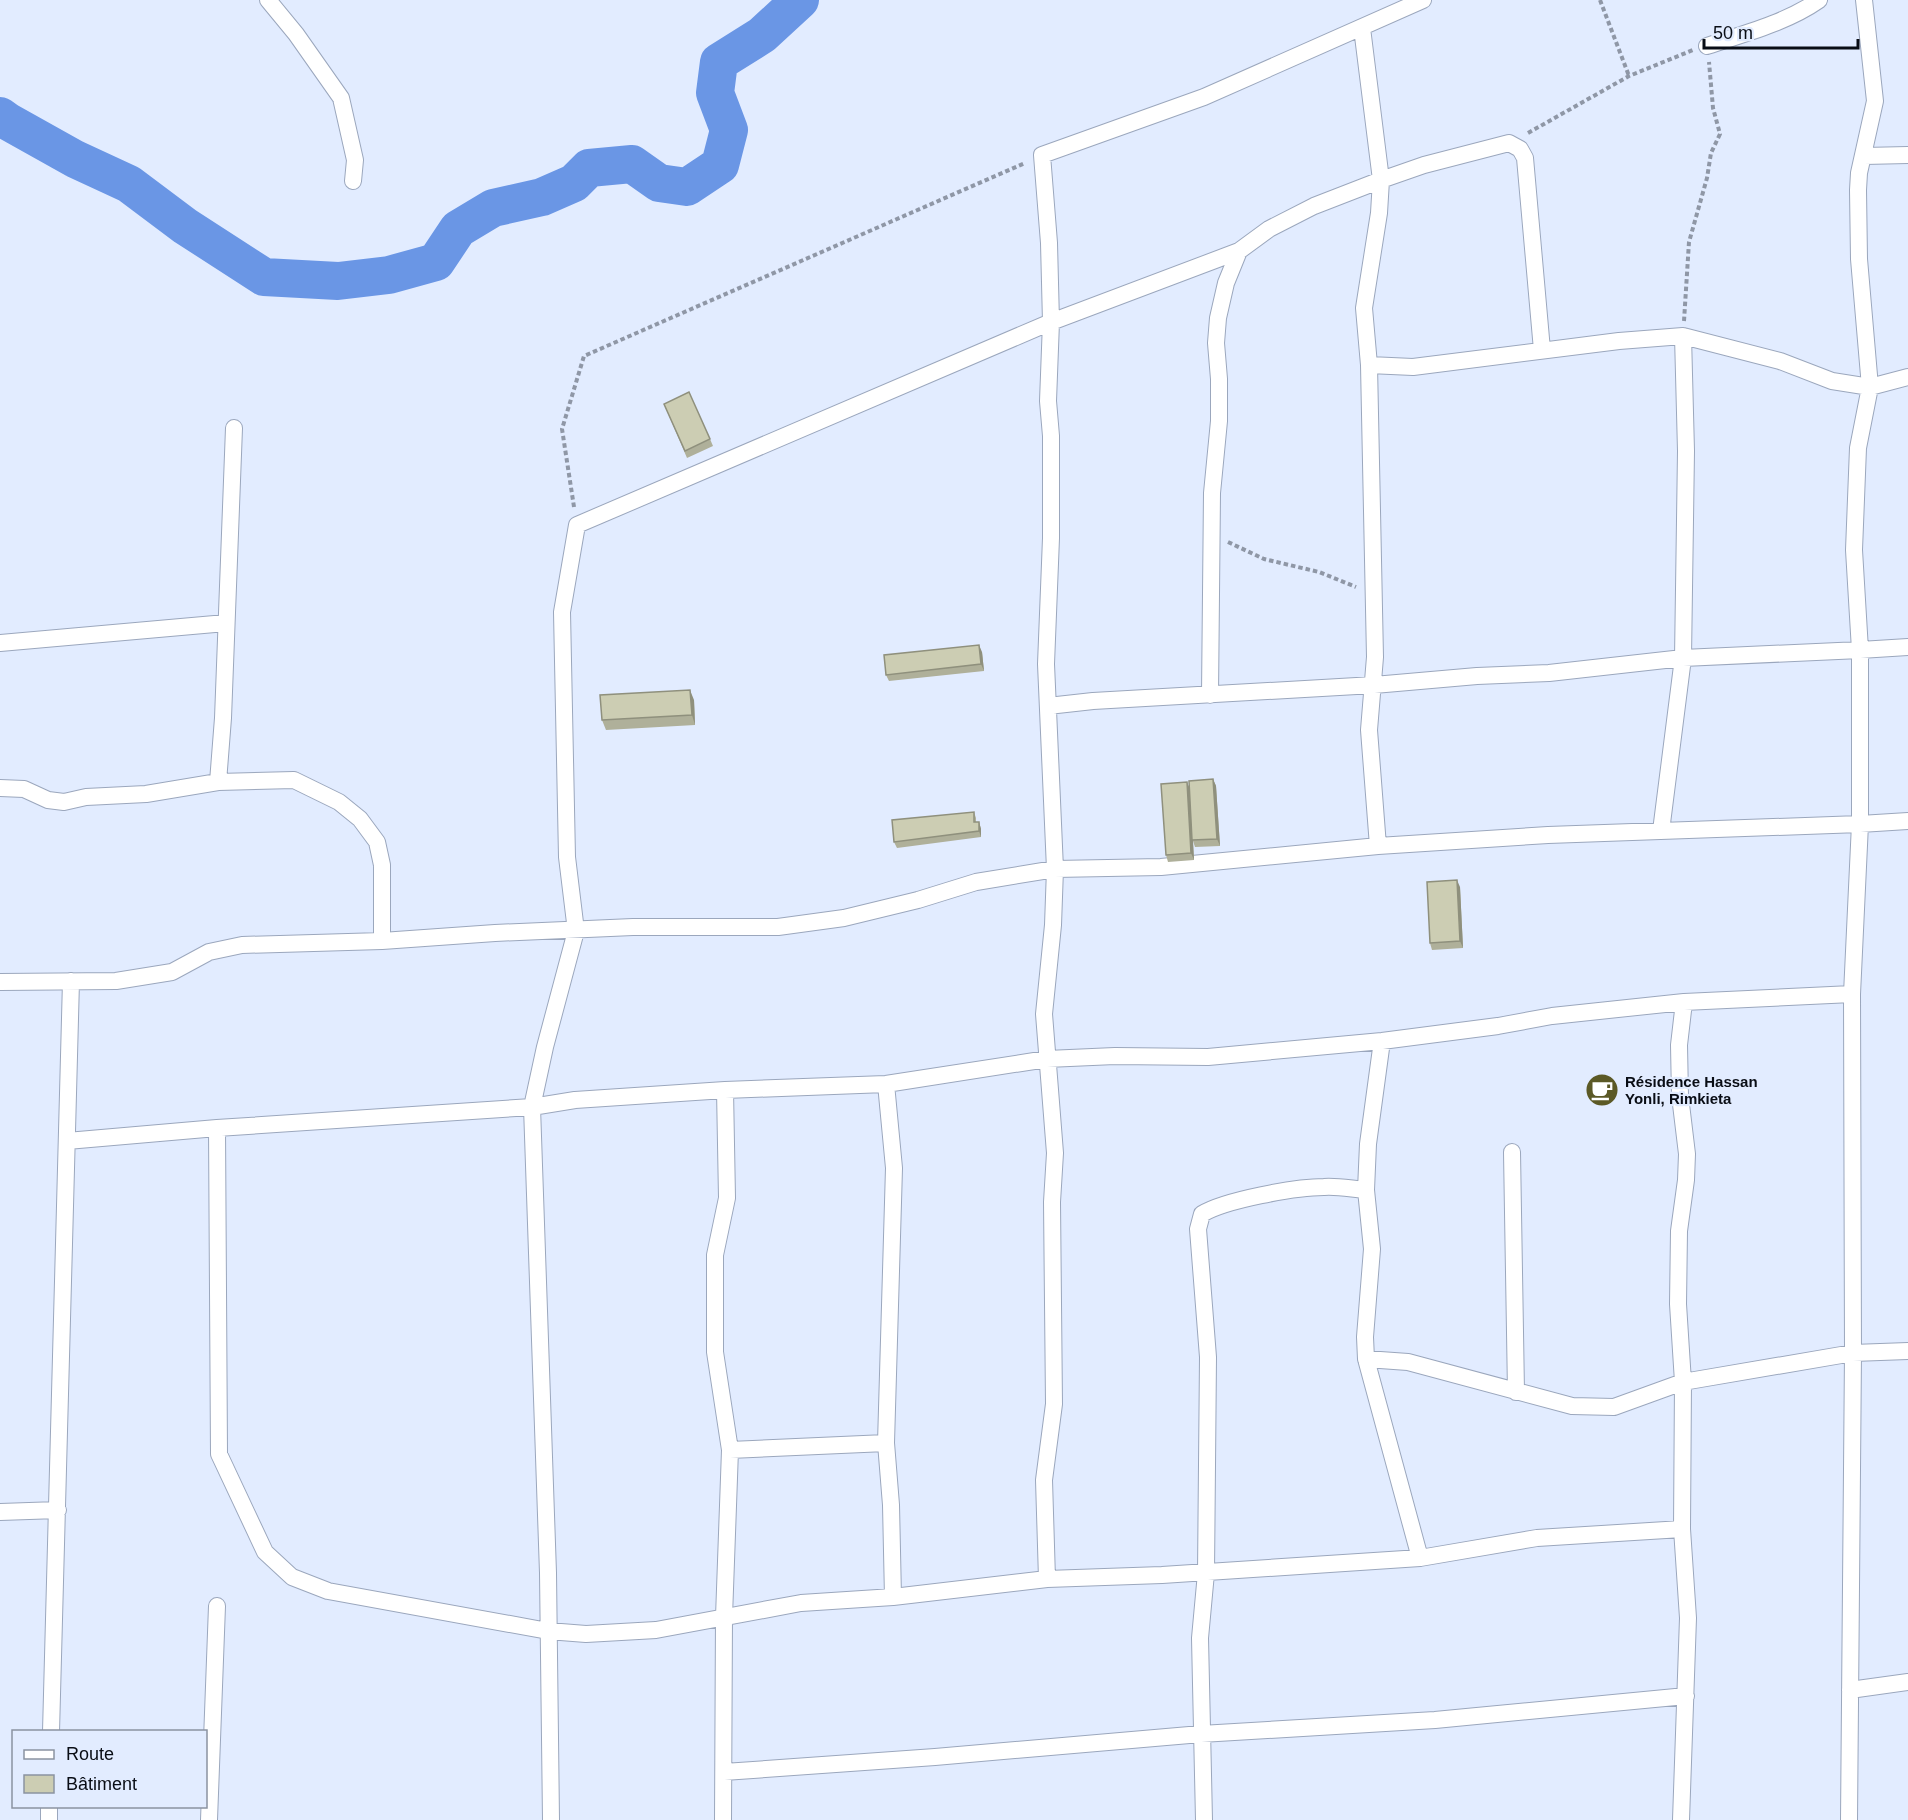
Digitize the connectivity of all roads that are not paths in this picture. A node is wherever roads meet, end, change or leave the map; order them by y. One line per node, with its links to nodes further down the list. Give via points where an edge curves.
1 (268, 0): 10 (street, via 341,98 355,160)
2 (1423, 0): 5 (street)
3 (1819, 0): 6 (street, via 1803,11)
4 (1864, 0): 8 (street, via 1875,102)
5 (1362, 28): 9 (street); 12 (street, via 1204,97 1042,155)
6 (1707, 46)
7 (1908, 155): 8 (street)
8 (1864, 156): 17 (street, via 1858,190 1859,259)
9 (1381, 180): 11 (street, via 1314,206 1269,229); 14 (street, via 1509,143 1520,149 1525,158); 15 (street, via 1364,308)
10 (353, 181)
11 (1239, 251): 12 (street); 25 (street, via 1226,284 1216,343 1219,421 1212,493)
12 (1051, 322): 26 (street); 34 (street, via 577,525 562,612 567,857)
13 (1683, 336): 14 (street); 17 (street, via 1780,361 1832,381); 23 (street)
14 (1542, 350): 15 (street, via 1413,367)
15 (1370, 365): 24 (street)
16 (1908, 377): 17 (street)
17 (1870, 387): 22 (street, via 1858,448 1854,550)
18 (234, 428): 19 (street)
19 (226, 623): 20 (street); 27 (street)
20 (0, 644)
21 (1908, 647): 22 (street)
22 (1860, 650): 23 (street); 30 (street)
23 (1683, 658): 24 (street); 31 (street)
24 (1374, 686): 25 (street); 32 (street, via 1369,730)
25 (1210, 695): 26 (street)
26 (1048, 706): 33 (street)
27 (218, 782): 28 (street, via 64,802 48,800 24,789); 35 (street, via 294,780 339,802 360,819 377,842 382,865)
28 (0, 788)
29 (1908, 820): 30 (street)
30 (1860, 824): 31 (street); 38 (street)
31 (1661, 831): 32 (street)
32 (1377, 846): 33 (street, via 1161,867)
33 (1055, 870): 34 (street, via 976,882 844,918 778,927); 41 (street, via 1044,1014)
34 (576, 931): 35 (street); 44 (street)
35 (382, 941): 36 (street, via 242,945 209,952 172,972 117,981)
36 (71, 981): 37 (street); 46 (street)
37 (0, 982)
38 (1852, 994): 39 (street); 50 (street)
39 (1684, 1002): 40 (street, via 1552,1016); 52 (street, via 1679,1045 1680,1096 1687,1154 1679,1231 1678,1293)
40 (1382, 1041): 41 (street, via 1208,1057); 48 (street)
41 (1047, 1059): 42 (street); 61 (street, via 1055,1153 1054,1404 1044,1480)
42 (886, 1084): 43 (street); 54 (street, via 894,1168)
43 (725, 1090): 44 (street); 55 (street, via 727,1198 715,1255 715,1352)
44 (532, 1107): 45 (street); 65 (street)
45 (217, 1128): 46 (street); 65 (street, via 219,1455 265,1552 292,1577 328,1591)
46 (67, 1141): 56 (street)
47 (1512, 1152): 53 (street)
48 (1366, 1190): 51 (street, via 1372,1249); 60 (street, via 1324,1187 1275,1193 1202,1214 1198,1229 1208,1357)
49 (1908, 1351): 50 (street)
50 (1853, 1353): 52 (street); 67 (street)
51 (1366, 1359): 53 (street, via 1408,1362); 59 (street)
52 (1683, 1382): 53 (street, via 1614,1407 1572,1406); 58 (street)
53 (1516, 1392)
54 (886, 1443): 55 (street); 62 (street)
55 (730, 1450): 64 (street)
56 (58, 1510): 57 (street); 69 (street)
57 (0, 1512)
58 (1682, 1529): 59 (street, via 1537,1538); 68 (street, via 1688,1618)
59 (1420, 1558): 60 (street)
60 (1206, 1573): 61 (street); 70 (street, via 1200,1638)
61 (1047, 1579): 62 (street)
62 (892, 1597): 64 (street, via 801,1603)
63 (217, 1606): 72 (street)
64 (724, 1617): 65 (street, via 656,1630 586,1634); 71 (street)
65 (548, 1631): 73 (street)
66 (1908, 1682): 67 (street)
67 (1850, 1690): 77 (street)
68 (1686, 1696): 70 (street, via 1436,1720); 76 (street)
69 (51, 1730)
70 (1201, 1734): 71 (street); 75 (street)
71 (724, 1772): 74 (street)
72 (209, 1820)
73 (550, 1820)
74 (723, 1820)
75 (1204, 1820)
76 (1681, 1820)
77 (1849, 1820)

